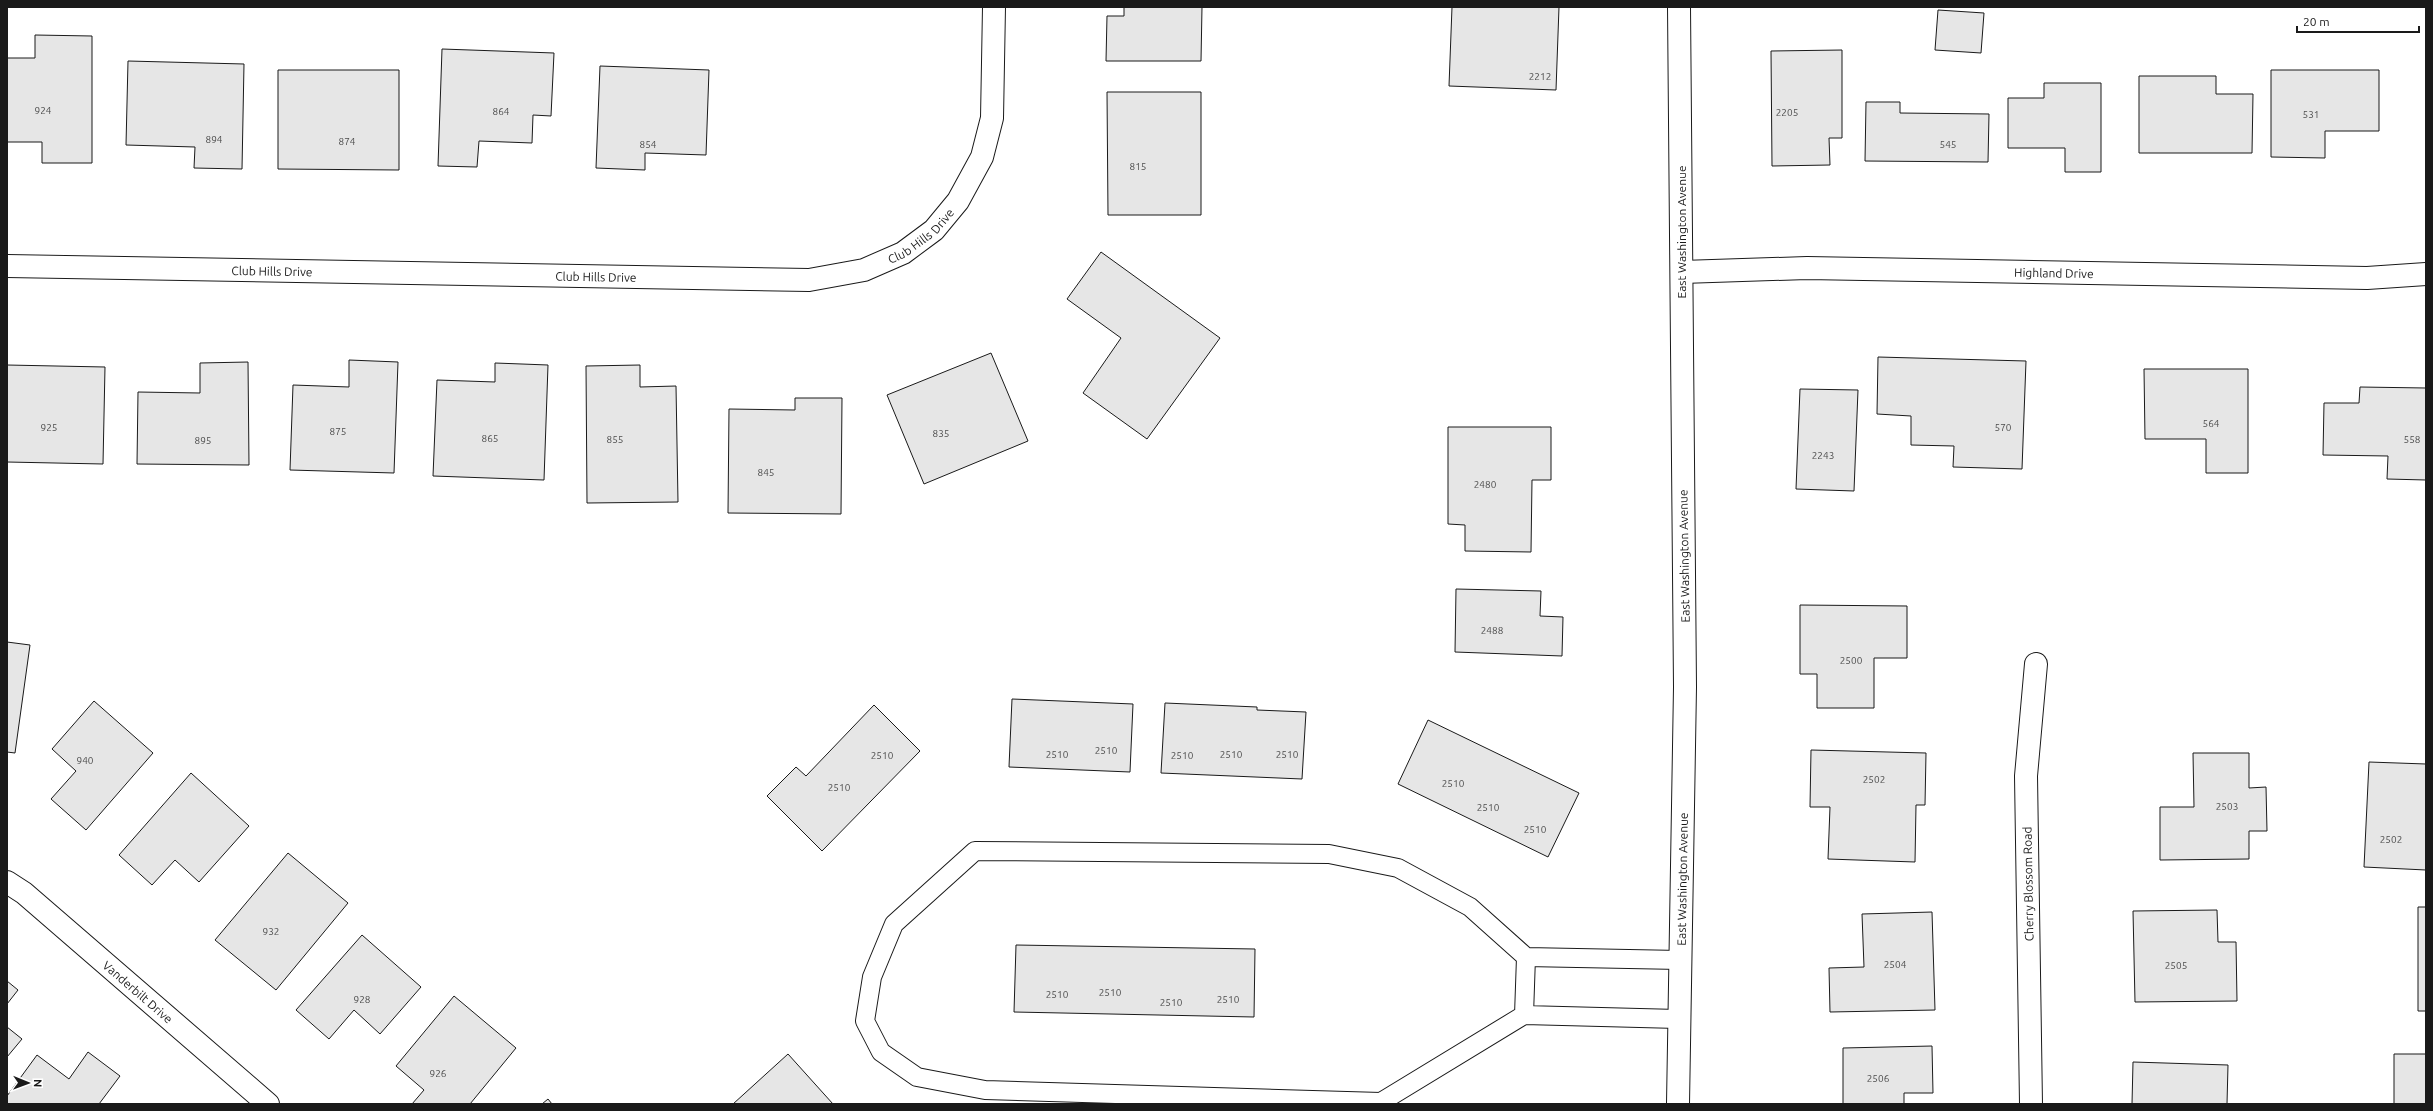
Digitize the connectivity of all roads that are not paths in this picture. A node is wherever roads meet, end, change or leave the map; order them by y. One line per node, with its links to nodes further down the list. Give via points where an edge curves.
1 (994, 7): 3 (street, Club Hills Drive, via 992,118 982,157 958,201 934,230 903,253 864,270 810,280)
2 (1679, 7): 4 (street, East Washington Avenue)
3 (7, 266)
4 (1682, 272): 5 (street, Highland Drive, via 1808,268 2367,278); 9 (street, East Washington Avenue, via 1685,687)
5 (2426, 274)
6 (2036, 664): 14 (street, Cherry Blossom Road, via 2026,776)
7 (7, 882): 12 (street, Vanderbilt Drive, via 24,893)
8 (1526, 957): 9 (lane); 10 (lane); 10 (lane, via 1470,907 1398,868 1330,854 975,851 894,924 872,977 866,1021 881,1052 917,1077 985,1090 1381,1102)
9 (1680, 960): 11 (street, East Washington Avenue)
10 (1524, 1015): 11 (lane)
11 (1678, 1019): 13 (street, East Washington Avenue)
12 (268, 1104)
13 (1678, 1104)
14 (2031, 1104)

